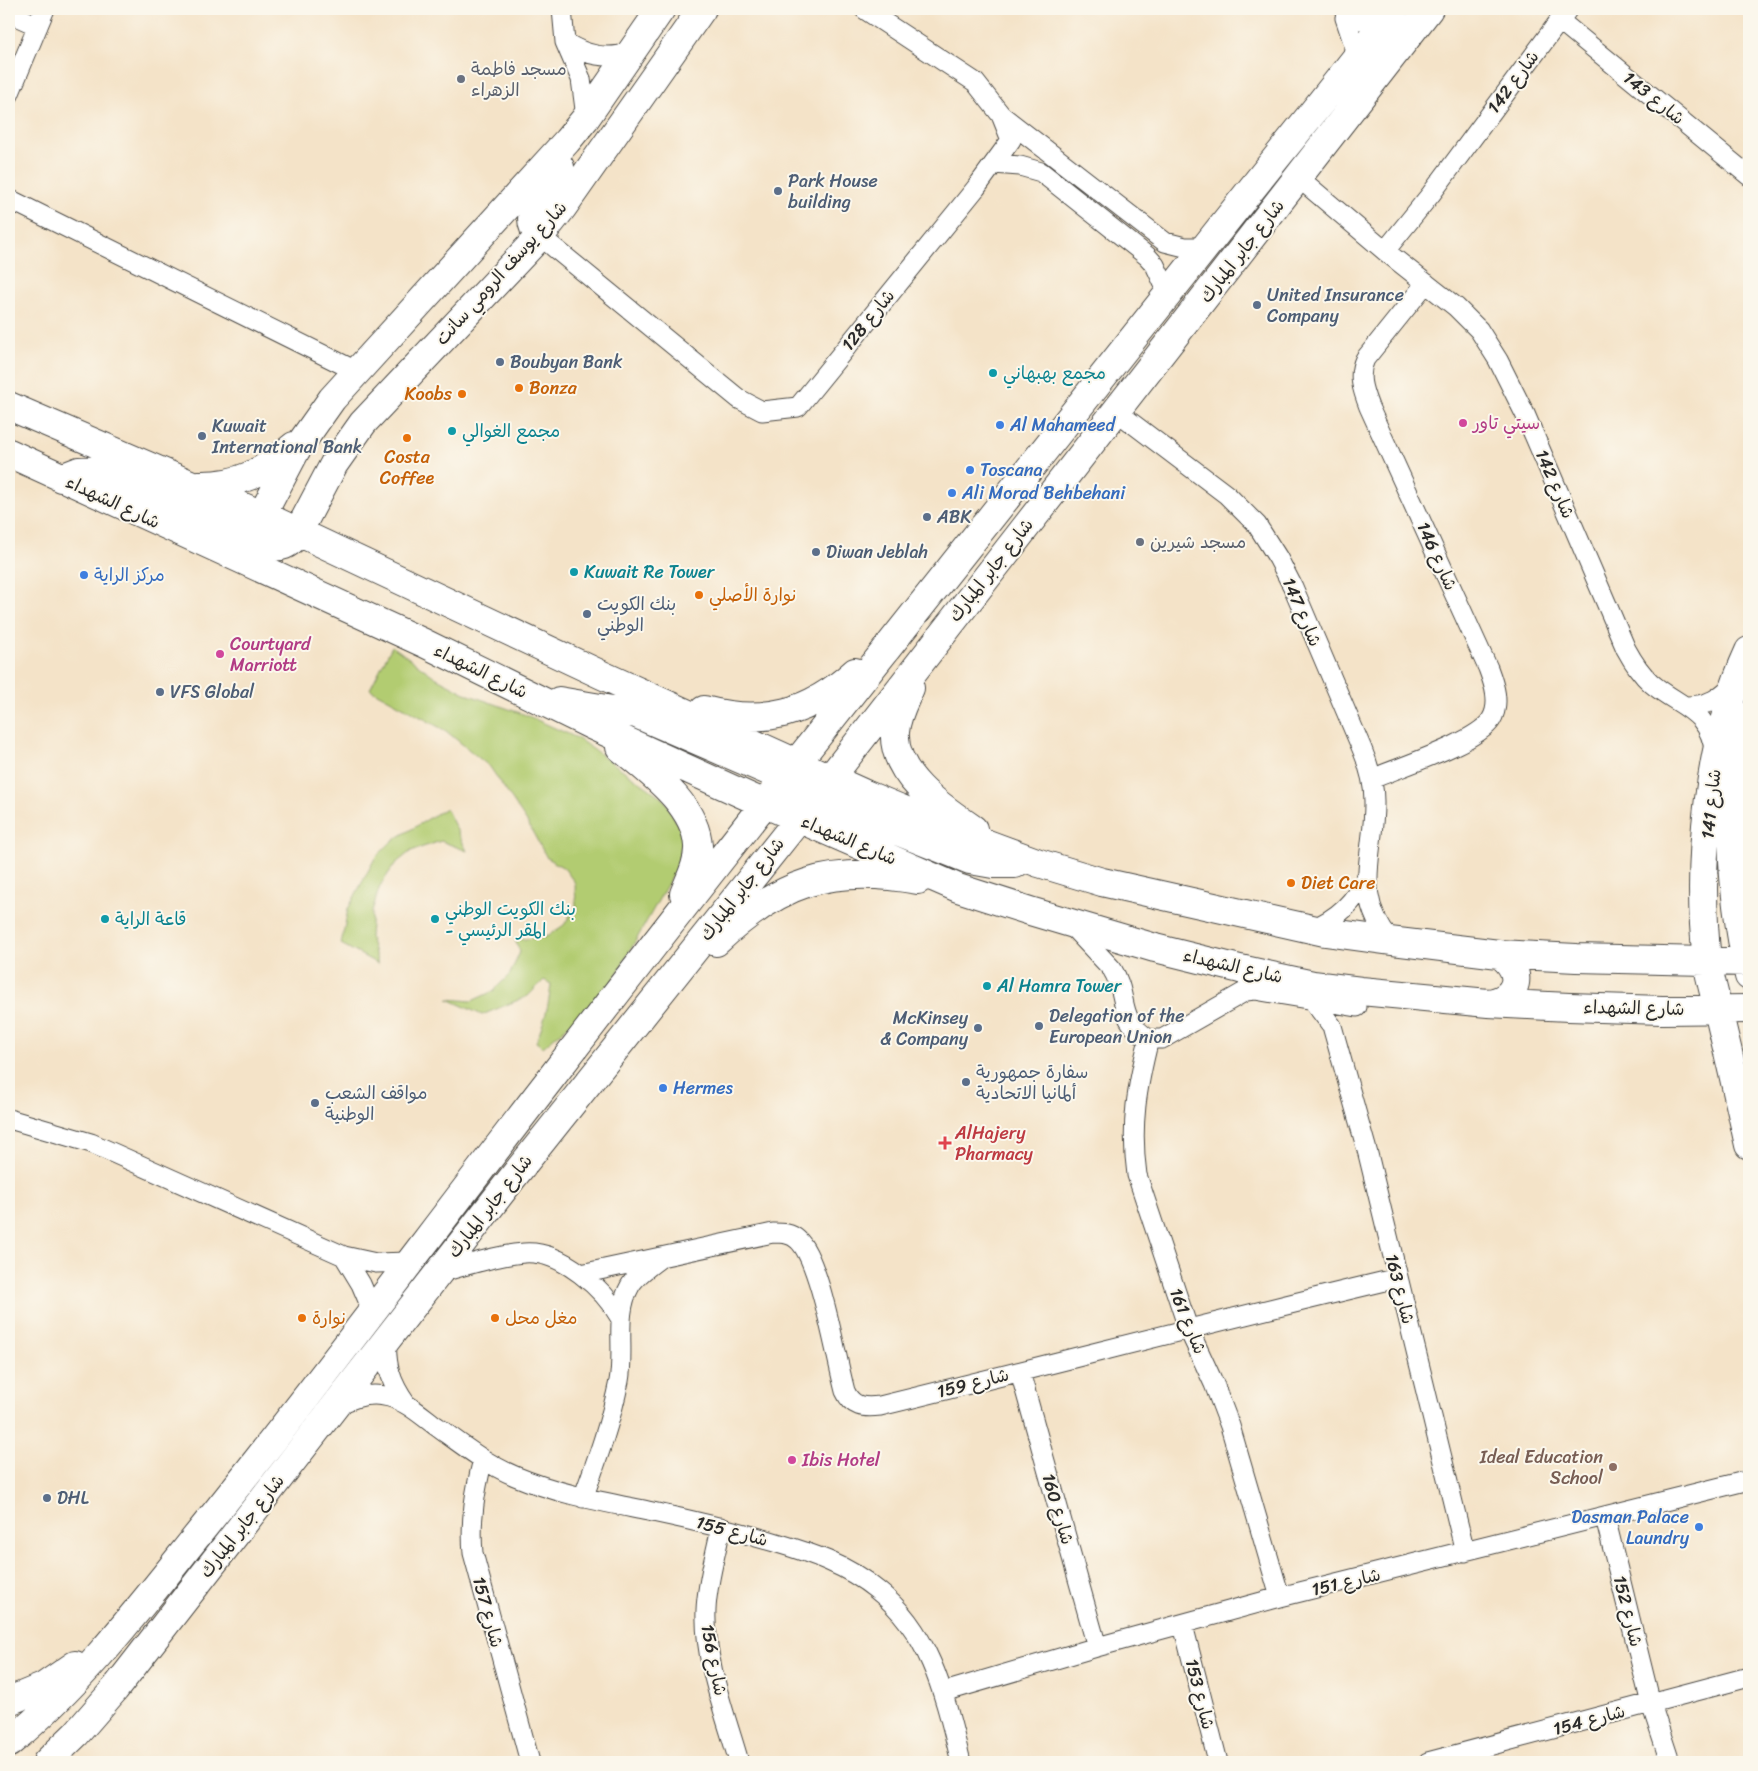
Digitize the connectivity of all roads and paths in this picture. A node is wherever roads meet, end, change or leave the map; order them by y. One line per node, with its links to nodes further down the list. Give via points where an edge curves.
1 (45, 9): 11 (street)
2 (562, 9): 12 (street)
3 (661, 9): 13 (main road)
4 (702, 9): 22 (main road, شارع يوسف الرومي سانت)
5 (864, 9): 16 (street, شارع 128, via 975,82)
6 (1429, 9): 20 (main road, شارع جابر المبارك)
7 (1391, 12): 9 (street, via 1358,20); 14 (main road, شارع جابر المبارك)
8 (9, 13): 11 (street)
9 (1339, 13): 14 (street, via 1354,45)
10 (1564, 14): 19 (street, شارع 143); 24 (street, شارع 142)
11 (38, 26): 15 (street)
12 (565, 42): 13 (street, via 595,56); 17 (street, via 581,79)
13 (632, 52): 17 (main road)
14 (1353, 64): 23 (main road, شارع جابر المبارك)
15 (9, 95)
16 (1001, 115): 18 (street, شارع 128, via 1011,140); 23 (street, via 1165,242)
17 (586, 118): 22 (main road, via 532,212 531,224); 27 (main road)
18 (994, 164): 22 (street, شارع 128, via 798,407 780,410 762,411 739,399); 26 (street, via 1041,172 1147,256 1155,265)
19 (1749, 176)
20 (1299, 178): 24 (street, شارع 142); 29 (main road, شارع جابر المبارك)
21 (9, 199): 27 (street)
22 (540, 236): 34 (main road, شارع يوسف الرومي سانت, via 363,423 341,452)
23 (1205, 247): 26 (main road, شارع جابر المبارك)
24 (1385, 251): 25 (street, شارع 142)
25 (1426, 283): 46 (street, شارع 142, via 1478,330 1498,360 1525,414 1634,663 1652,684); 51 (street, شارع 146, via 1365,359 1361,383 1494,682 1495,706 1491,720 1476,734)
26 (1169, 295): 40 (main road, شارع جابر المبارك)
27 (356, 371): 30 (main road)
28 (9, 406): 33 (main road)
29 (1116, 411): 41 (main road, شارع جابر المبارك); 51 (street, شارع 147, via 1227,495 1262,533 1293,587)
30 (306, 435): 33 (main road, via 270,465 248,477 224,484); 35 (main road)
31 (9, 453): 32 (main road, شارع الشهداء)
32 (61, 478): 37 (main road, via 88,470 109,474); 39 (main road, شارع الشهداء)
33 (193, 484): 35 (main road)
34 (319, 491): 36 (main road, شارع يوسف الرومي سانت); 38 (main road, via 330,534)
35 (262, 515): 36 (main road); 37 (main road)
36 (297, 533): 37 (main road, via 282,546); 38 (main road)
37 (260, 542): 39 (main road, via 267,558)
38 (352, 559): 44 (main road)
39 (286, 582): 45 (main road, شارع الشهداء, via 424,643)
40 (916, 614): 44 (main road, via 839,686 811,704 783,715 729,716); 50 (main road, شارع جابر المبارك)
41 (934, 643): 52 (main road, شارع جابر المبارك); 55 (main road, via 898,717 895,740 899,758 919,785 952,814)
42 (1749, 651): 43 (main road, شارع 141)
43 (1735, 682): 46 (street, via 1710,703); 49 (main road, شارع 141)
44 (637, 691): 50 (main road)
45 (532, 696): 48 (main road, شارع الشهداء); 50 (main road, via 636,714)
46 (1687, 706): 49 (street, شارع 142, via 1706,728)
47 (1749, 716): 64 (main road, شارع 141, via 1733,806 1732,871)
48 (591, 725): 53 (main road, شارع الشهداء); 59 (main road, via 668,791 684,809 693,826 698,847 696,863)
49 (1716, 760): 63 (main road, شارع 141, via 1706,854 1704,924)
50 (791, 771): 52 (main road, via 808,786 821,783); 53 (main road, شارع جابر المبارك)
51 (1372, 779): 56 (street, شارع 147, via 1374,814)
52 (822, 787): 53 (main road, via 776,794); 54 (main road, شارع جابر المبارك); 55 (main road, via 919,817)
53 (764, 804): 54 (main road, شارع الشهداء); 59 (main road, شارع جابر المبارك)
54 (798, 819): 57 (main road, شارع الشهداء); 67 (main road, شارع جابر المبارك)
55 (1028, 859): 60 (main road, via 1102,882)
56 (1367, 876): 60 (street, شارع 147, via 1346,909); 61 (street, شارع 147, via 1372,911)
57 (958, 888): 58 (main road, شارع الشهداء); 67 (main road, via 915,879 858,873 829,876 798,885 738,922)
58 (1069, 923): 65 (main road, شارع الشهداء, via 1240,969 1314,985); 73 (street, via 1112,969 1118,978 1131,1026)
59 (670, 924): 78 (main road, شارع جابر المبارك)
60 (1312, 929): 61 (main road)
61 (1392, 942): 62 (main road)
62 (1499, 954): 63 (main road); 68 (main road, via 1513,968 1514,983 1507,997)
63 (1708, 962): 64 (main road); 70 (main road, شارع 141)
64 (1748, 966)
65 (1386, 994): 68 (main road, شارع الشهداء); 69 (street)
66 (1313, 1001): 69 (street); 72 (street, شارع 163); 73 (street, via 1246,990 1162,1039)
67 (653, 1002): 79 (main road, شارع جابر المبارك)
68 (1488, 1003): 70 (main road, شارع الشهداء)
69 (1357, 1007): 72 (street)
70 (1718, 1009): 71 (main road, شارع الشهداء); 75 (main road, شارع 141)
71 (1749, 1009)
72 (1332, 1026): 81 (street, شارع 163)
73 (1149, 1039): 84 (street, شارع 161, via 1136,1095 1134,1150 1137,1175)
74 (9, 1119): 77 (street, via 91,1143)
75 (1749, 1145)
76 (663, 1255): 80 (street, شارع 159); 83 (street, via 630,1285); 86 (street, شارع 159, via 773,1233 788,1234 799,1240 817,1277 845,1391 853,1403 860,1406 880,1406)
77 (344, 1256): 78 (street, via 376,1263); 82 (street)
78 (408, 1262): 82 (main road, شارع جابر المبارك)
79 (438, 1273): 80 (street, via 499,1257 534,1253 548,1256); 85 (main road, شارع جابر المبارك)
80 (581, 1274): 83 (street, via 602,1290)
81 (1398, 1278): 84 (street, شارع 159); 94 (street, شارع 163)
82 (373, 1312): 97 (main road, شارع جابر المبارك)
83 (621, 1319): 91 (street, via 619,1380 606,1432)
84 (1188, 1328): 86 (street, شارع 159); 95 (street, شارع 161, via 1230,1426)
85 (387, 1338): 87 (street, شارع 155, via 389,1374); 88 (main road, شارع جابر المبارك)
86 (1020, 1372): 98 (street, شارع 160)
87 (406, 1404): 88 (street, شارع 155, via 388,1397 369,1395 350,1399); 89 (street, شارع 155)
88 (334, 1408): 100 (main road, شارع جابر المبارك)
89 (483, 1459): 91 (street, شارع 155, via 516,1476); 107 (street, شارع 157, via 471,1526 473,1553)
90 (1749, 1480): 92 (street, شارع 151)
91 (583, 1498): 93 (street, شارع 155)
92 (1605, 1518): 94 (street, شارع 151); 103 (street, شارع 152)
93 (721, 1527): 101 (street, شارع 155, via 810,1553 837,1564 877,1589 915,1631 938,1673); 108 (street, شارع 156, via 708,1592 707,1629 711,1661)
94 (1465, 1552): 95 (street, شارع 151)
95 (1280, 1598): 96 (street, شارع 151)
96 (1183, 1625): 98 (street, شارع 151); 110 (street, شارع 153)
97 (120, 1631): 102 (main road, via 43,1687); 104 (main road, شارع جابر المبارك, via 55,1702)
98 (1097, 1647): 101 (street, شارع 151)
99 (1749, 1678): 103 (street, شارع 154)
100 (115, 1689): 105 (main road, شارع جابر المبارك); 106 (main road)
101 (944, 1692): 109 (street, شارع 155)
102 (9, 1702)
103 (1651, 1704): 111 (street, شارع 154); 112 (street, شارع 152)
104 (9, 1743)
105 (47, 1762)
106 (68, 1762)
107 (530, 1762)
108 (738, 1762)
109 (961, 1762)
110 (1218, 1762)
111 (1428, 1762)
112 (1670, 1762)

